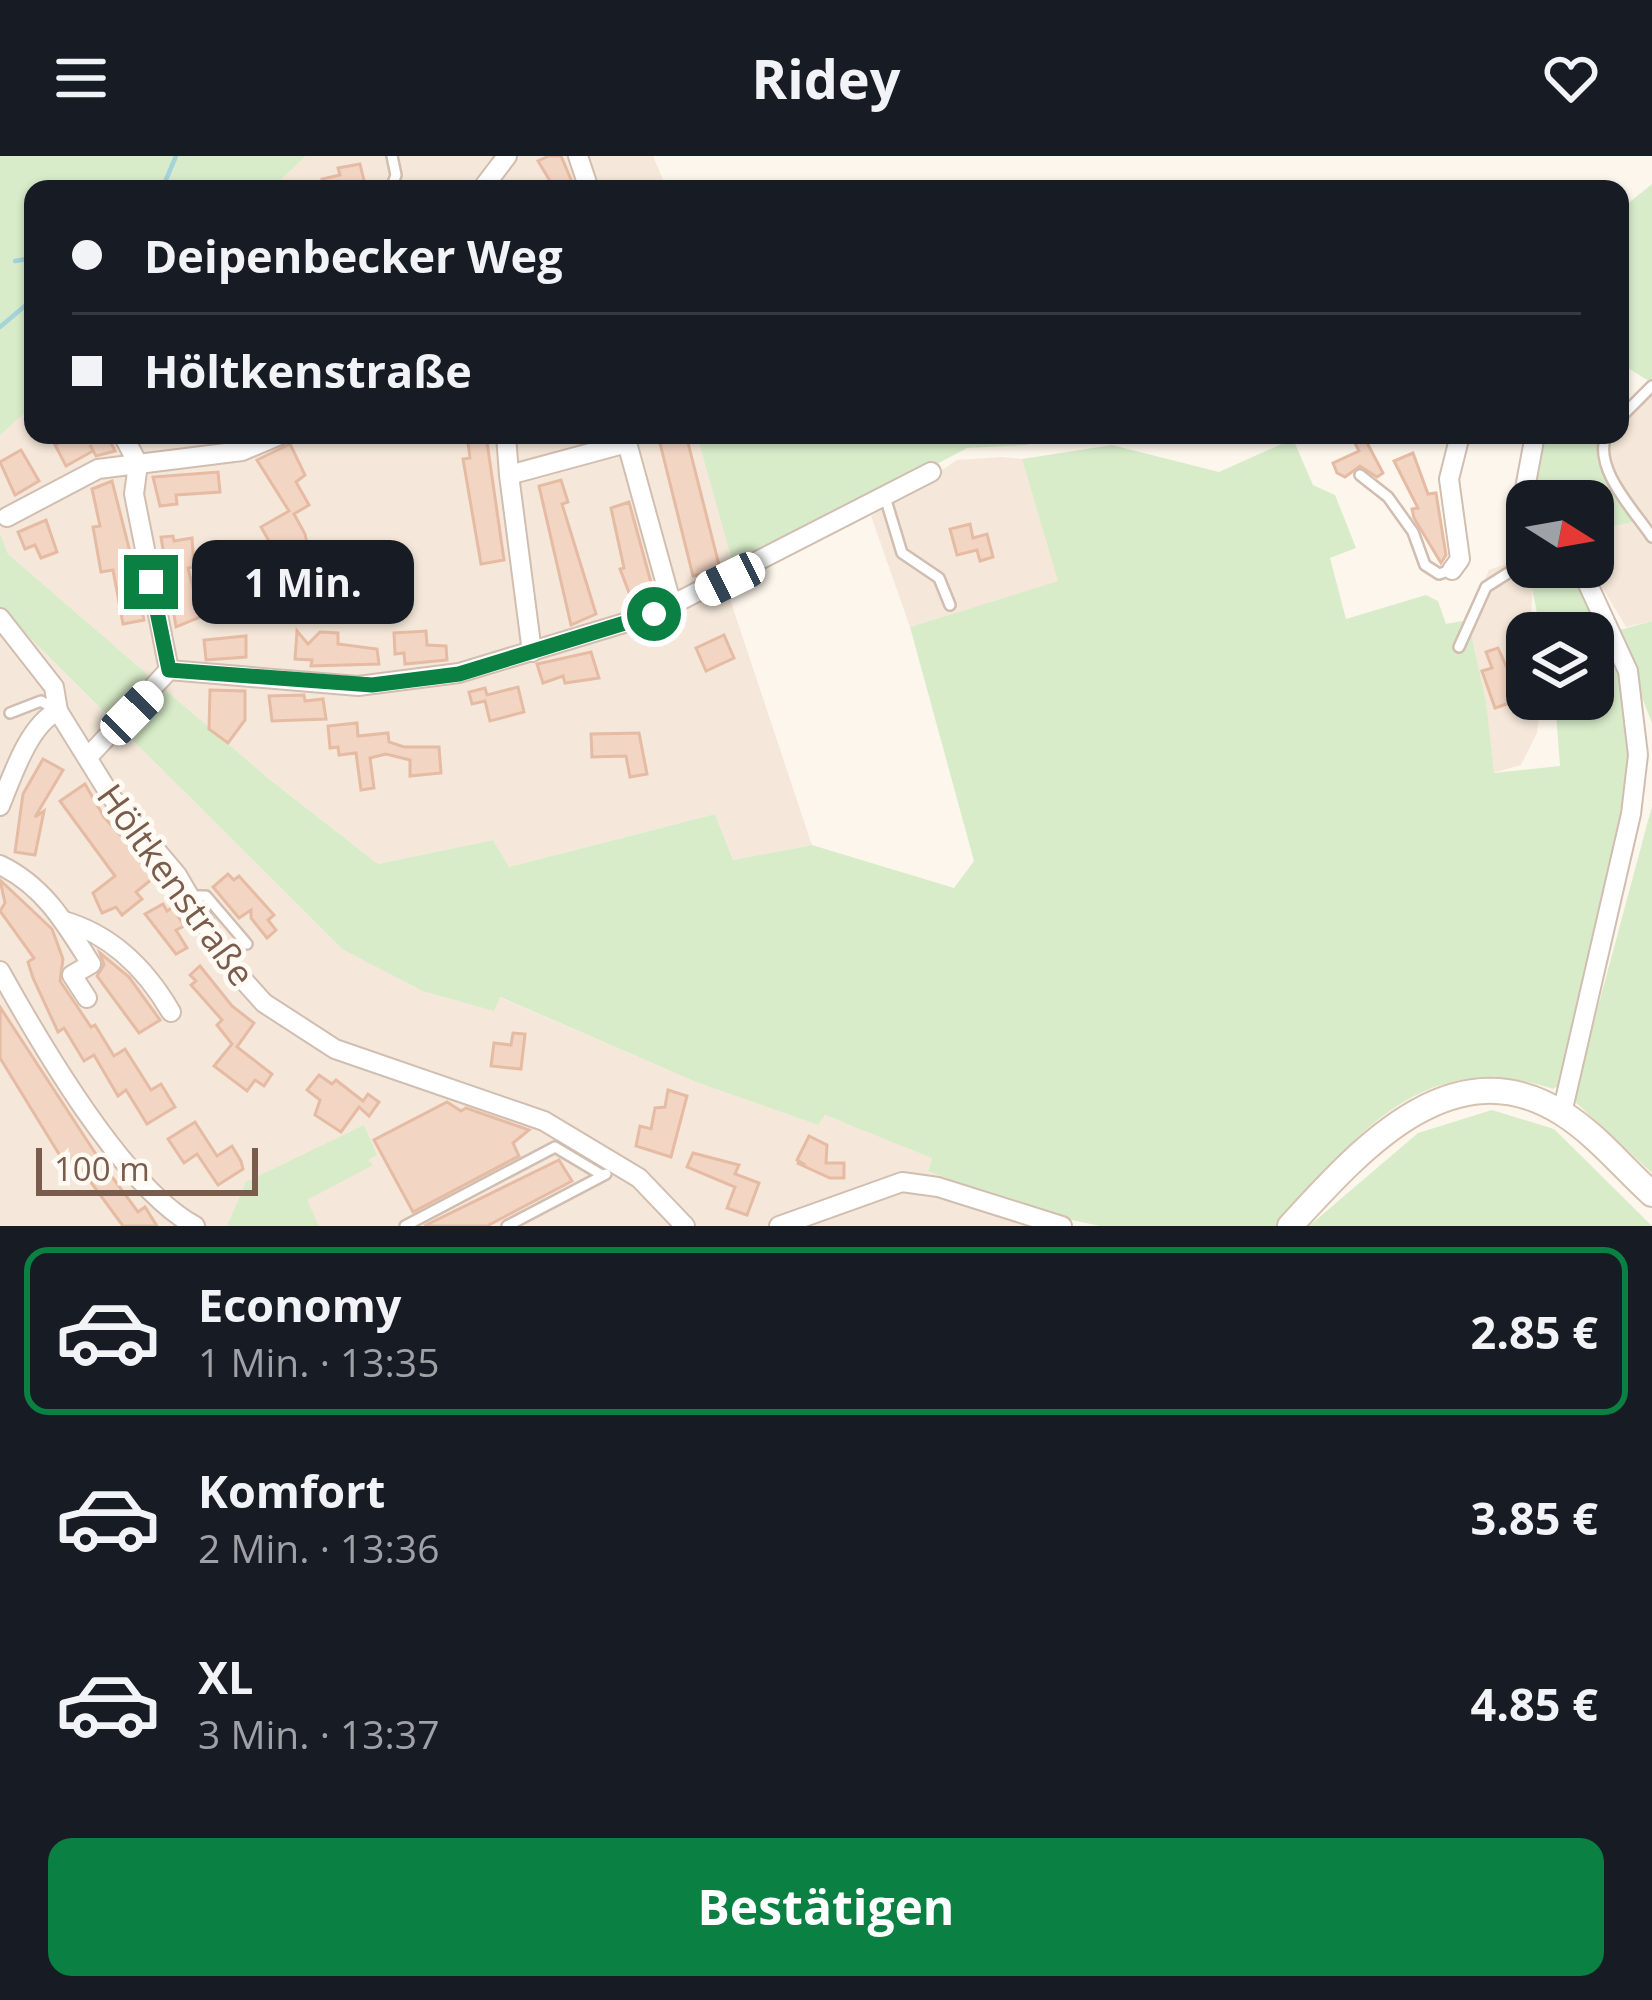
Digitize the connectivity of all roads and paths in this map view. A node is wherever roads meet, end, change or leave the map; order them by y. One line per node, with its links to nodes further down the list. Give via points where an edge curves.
1 (507, 156): 2 (street)
2 (489, 180)
3 (1652, 386): 4 (lane)
4 (1629, 409)
5 (128, 444): 13 (street)
6 (240, 444): 13 (street)
7 (507, 444): 15 (street)
8 (623, 444): 15 (street)
9 (627, 444): 25 (street)
10 (1458, 444): 21 (street, via 1449,479 1460,559)
11 (1532, 444): 17 (street)
12 (1604, 444): 20 (lane, via 1608,472)
13 (138, 464): 19 (street, via 89,472); 29 (street, via 134,494)
14 (931, 472): 18 (street)
15 (509, 475): 28 (street)
16 (1360, 475): 21 (lane, via 1406,520 1425,566)
17 (1526, 480)
18 (885, 497): 24 (lane, via 902,553 939,578); 25 (street)
19 (7, 518)
20 (1652, 538)
21 (1452, 570)
22 (1506, 573): 27 (lane, via 1486,587)
23 (1590, 588): 41 (street, via 1628,671 1638,755)
24 (950, 605)
25 (672, 606): 28 (street)
26 (0, 618): 30 (street, via 54,686)
27 (1460, 647)
28 (532, 652): 29 (street, via 459,674 358,686)
29 (164, 677): 32 (street, Höltkenstraße)
30 (58, 711): 31 (lane, via 41,701); 32 (street); 33 (street, via 27,749)
31 (10, 712)
32 (88, 757): 35 (street, Höltkenstraße)
33 (0, 806)
34 (0, 865): 36 (street, via 30,883)
35 (190, 896): 37 (lane, via 206,896); 42 (street, Höltkenstraße, via 234,972 307,1034 520,1109)
36 (64, 921): 39 (street, via 91,964 72,975); 40 (street, via 124,953)
37 (247, 944)
38 (0, 971): 45 (street, via 108,1137 157,1196)
39 (87, 998)
40 (171, 1012)
41 (1562, 1113): 44 (main road); 51 (main road, via 1480,1090 1432,1103 1344,1168)
42 (621, 1166): 43 (lane); 48 (street, Höltkenstraße)
43 (602, 1175): 46 (lane, via 555,1147); 47 (lane)
44 (1652, 1194)
45 (195, 1226)
46 (405, 1226)
47 (507, 1226)
48 (685, 1226)
49 (779, 1226): 50 (street, via 902,1182)
50 (1062, 1226)
51 (1290, 1226)

